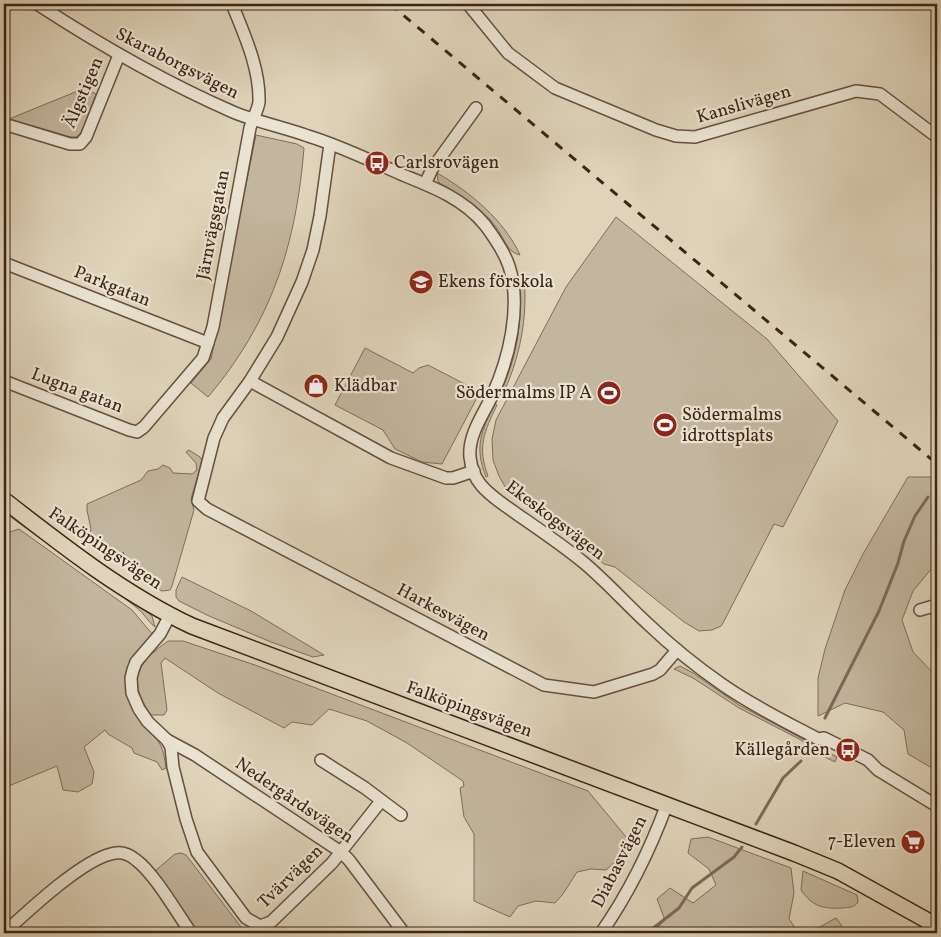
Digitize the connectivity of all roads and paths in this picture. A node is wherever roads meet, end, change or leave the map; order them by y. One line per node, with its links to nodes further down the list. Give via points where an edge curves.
1 (37, 4): 4 (street, Skaraborgsvägen)
2 (232, 4): 6 (street, Järnvägsgatan, via 257,79 259,104)
3 (468, 4): 8 (street, Kanslivägen, via 508,53 555,88 676,136 695,137 856,91 880,94)
4 (119, 55): 6 (street, Skaraborgsvägen, via 204,99); 7 (street, Älgstigen, via 86,137 80,144 70,144)
5 (476, 108): 10 (street, via 432,169)
6 (252, 119): 9 (street, Skaraborgsvägen); 12 (street, Järnvägsgatan)
7 (4, 124)
8 (937, 137)
9 (330, 144): 10 (street, Skaraborgsvägen); 14 (street, via 313,250 277,337)
10 (425, 184): 16 (street, Skaraborgsvägen, via 452,197 483,222 501,249 512,281 511,341 498,381 471,443 469,455)
11 (4, 263): 12 (street, Parkgatan)
12 (208, 343): 15 (street, Järnvägsgatan, via 197,367)
13 (4, 381): 15 (street, Lugna gatan)
14 (250, 381): 16 (street, via 391,458 446,478); 21 (street, Harkesvägen, via 223,418 214,438 198,502 208,509 544,685 594,692 653,674)
15 (137, 432)
16 (474, 471): 21 (street, Ekeskogsvägen, via 481,485 495,498 584,563)
17 (4, 500): 20 (main road, Falköpingsvägen, via 91,565)
18 (937, 605): 19 (street)
19 (920, 610)
20 (170, 615): 22 (street, via 160,634 136,662 131,678 132,692 139,709); 25 (main road, Falköpingsvägen, via 214,635)
21 (677, 650): 26 (street, Ekeskogsvägen, via 752,704 818,739 822,745 864,767 878,770)
22 (168, 740): 28 (street, Nedergårdsvägen); 28 (street, Tvärvägen, via 186,820 197,852 251,922 260,926 271,922)
23 (321, 760): 24 (street)
24 (380, 801): 27 (street); 28 (street, Tvärvägen)
25 (667, 804): 29 (main road, Falköpingsvägen, via 838,871); 33 (street, Diabasvägen, via 630,889)
26 (937, 806)
27 (401, 815)
28 (341, 852): 32 (street, Nedergårdsvägen)
29 (937, 926)
30 (4, 933): 31 (street, via 80,870 117,852 129,855 141,864)
31 (191, 933)
32 (404, 933)
33 (601, 933)

